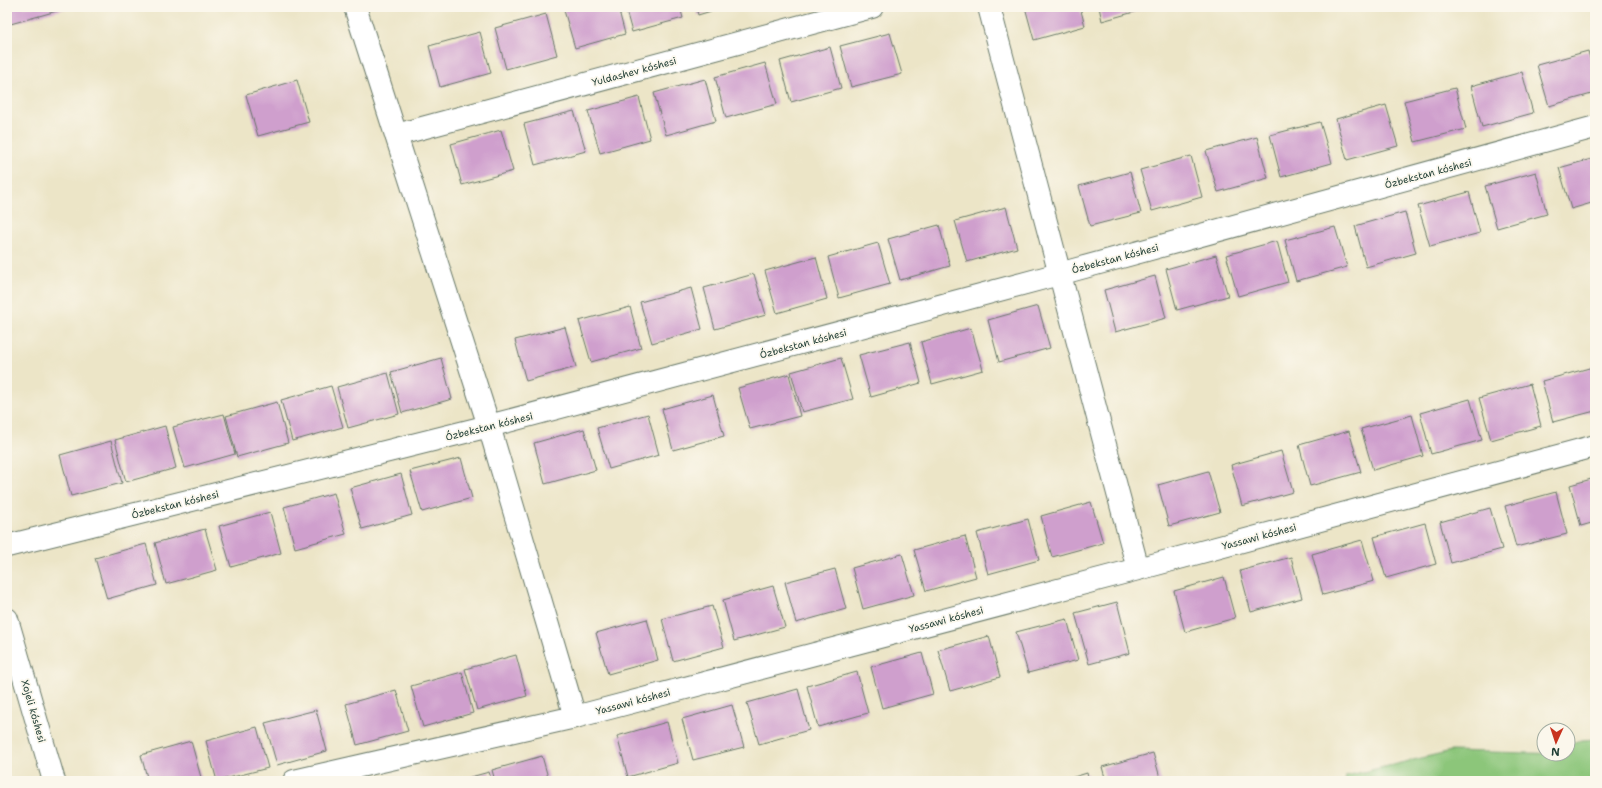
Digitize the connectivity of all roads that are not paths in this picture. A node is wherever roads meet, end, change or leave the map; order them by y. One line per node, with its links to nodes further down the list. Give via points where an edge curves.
1 (355, 7): 5 (street)
2 (872, 7): 5 (street, Yuldashev kóshesi)
3 (989, 7): 6 (street)
4 (1595, 127): 6 (street, Ózbekstan kóshesi)
5 (396, 135): 7 (street)
6 (1059, 274): 7 (street, Ózbekstan kóshesi); 10 (street)
7 (489, 426): 9 (street, Ózbekstan kóshesi); 12 (street)
8 (1595, 446): 10 (street, Yassawi kóshesi)
9 (7, 546)
10 (1138, 569): 12 (street, Yassawi kóshesi)
11 (7, 619): 13 (street, Xojeli kóshesi)
12 (575, 717): 14 (street, Yassawi kóshesi)
13 (54, 781)
14 (294, 781)

